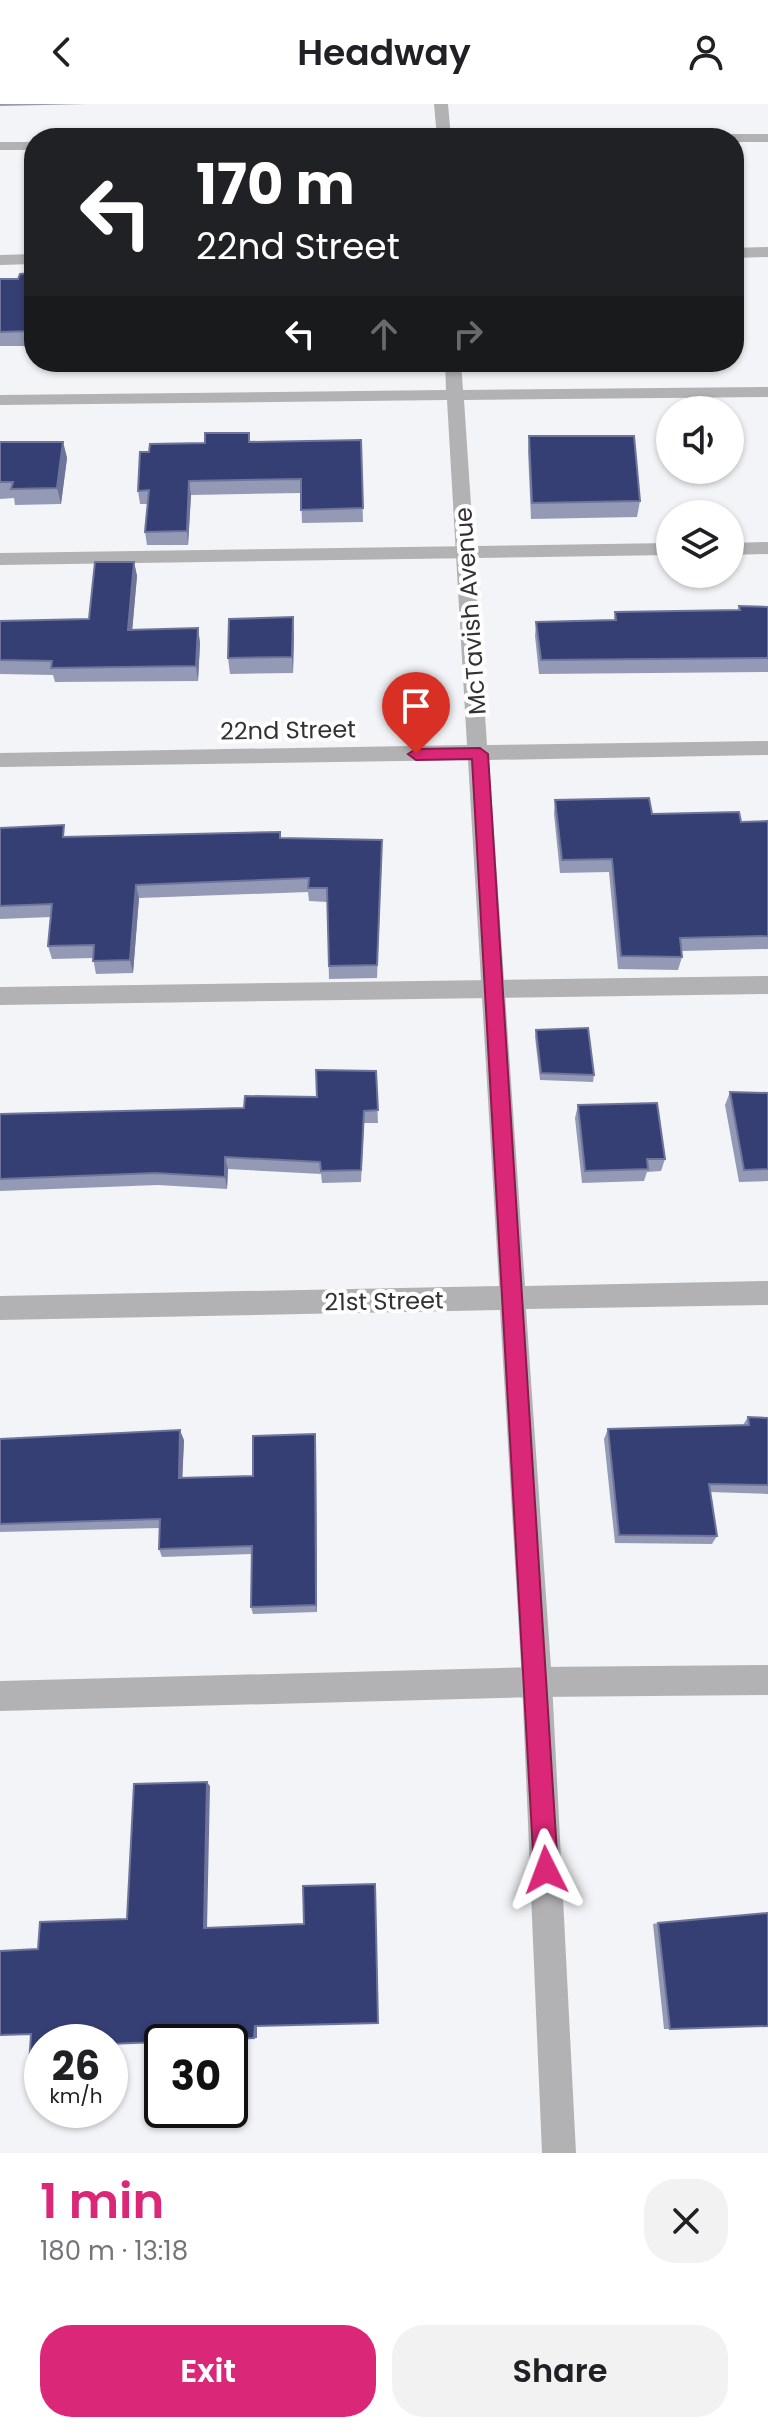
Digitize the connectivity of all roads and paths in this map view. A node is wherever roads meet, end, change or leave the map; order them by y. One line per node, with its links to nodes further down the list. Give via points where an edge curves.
1 (441, 104): 2 (street)
2 (443, 128)
3 (744, 138): 4 (street)
4 (768, 138)
5 (0, 146): 6 (street)
6 (24, 146)
7 (768, 252): 8 (street)
8 (744, 253)
9 (24, 259): 10 (street)
10 (0, 260)
11 (454, 372): 13 (street, McTavish Avenue)
12 (768, 392): 13 (street)
13 (455, 395): 14 (street); 18 (street, McTavish Avenue)
14 (0, 400)
15 (768, 548): 17 (street)
16 (656, 549): 18 (street)
17 (744, 549)
18 (466, 551): 19 (street); 21 (street, McTavish Avenue)
19 (0, 559)
20 (768, 748): 21 (street, 22nd Street)
21 (480, 754): 22 (street, 22nd Street); 24 (street, McTavish Avenue)
22 (0, 760)
23 (768, 985): 24 (street)
24 (494, 988): 25 (street); 27 (street, McTavish Avenue)
25 (0, 996)
26 (768, 1293): 27 (street, 21st Street)
27 (512, 1298): 28 (street, 21st Street); 30 (street, McTavish Avenue)
28 (0, 1308)
29 (768, 1680): 30 (street)
30 (537, 1682): 31 (street); 32 (street, McTavish Avenue)
31 (0, 1696)
32 (559, 2153)

